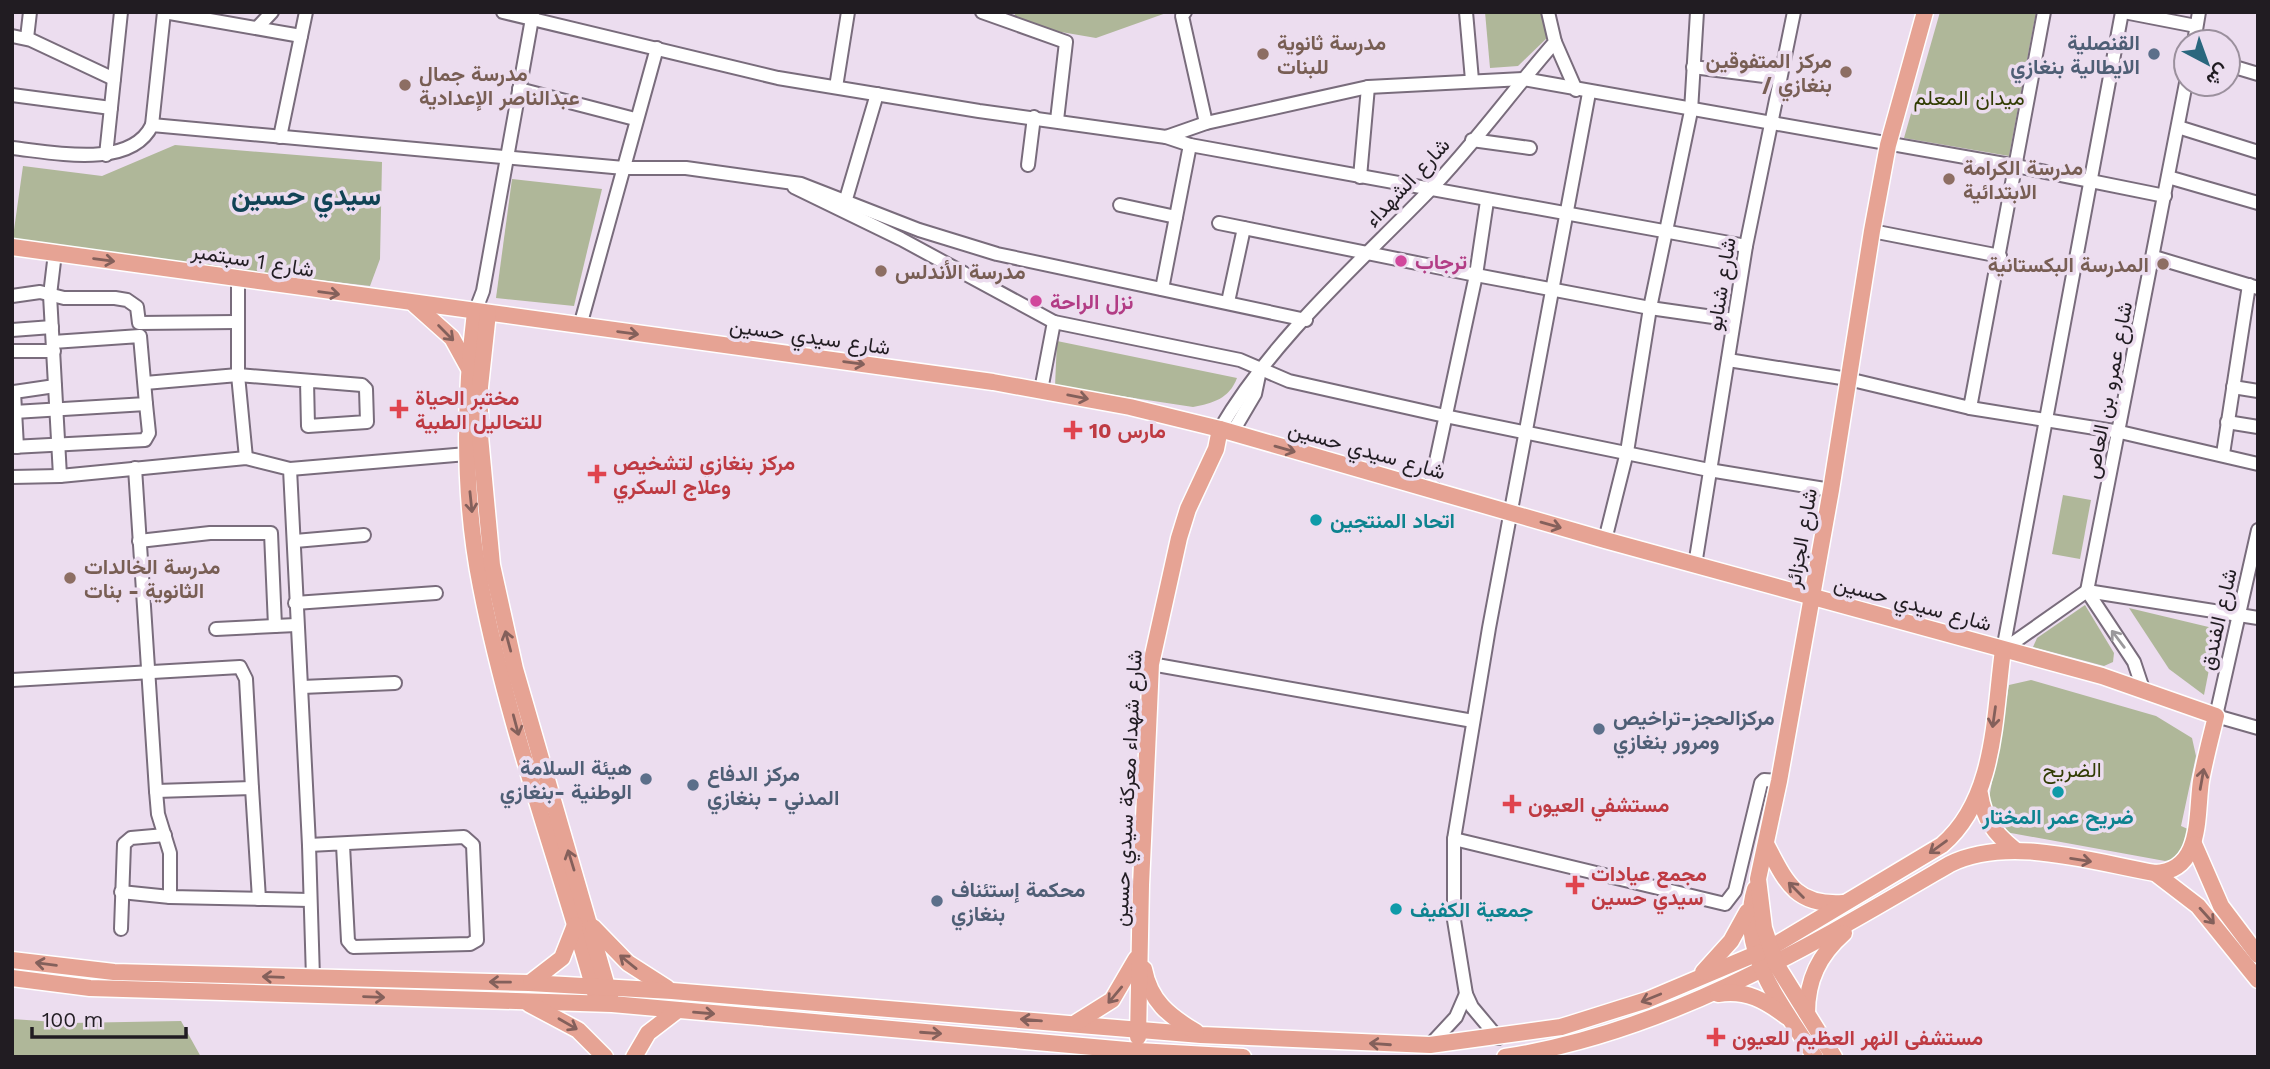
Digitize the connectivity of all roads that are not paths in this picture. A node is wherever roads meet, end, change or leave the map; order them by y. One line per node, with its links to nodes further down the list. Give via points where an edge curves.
1 (30, 12): 24 (street)
2 (121, 12): 29 (street)
3 (164, 12): 21 (street); 46 (street)
4 (272, 12): 21 (street)
5 (306, 12): 23 (street)
6 (503, 12): 18 (street)
7 (848, 12): 32 (street)
8 (982, 12): 19 (street)
9 (1185, 12): 44 (street, via 1186,43)
10 (1466, 12): 31 (street)
11 (1548, 12): 25 (street)
12 (1697, 12): 27 (street)
13 (1794, 12): 28 (street, شارع شنابو)
14 (1925, 12): 52 (main road, شارع الجزائر)
15 (2044, 12): 59 (street)
16 (2123, 12): 20 (street); 64 (street)
17 (2199, 12): 20 (street)
18 (532, 16): 26 (street); 34 (street)
19 (1001, 16): 43 (street, via 1066,41)
20 (2196, 26)
21 (257, 28): 23 (street)
22 (12, 36): 24 (street)
23 (301, 36): 48 (street)
24 (27, 38): 29 (street)
25 (1555, 42): 30 (street, شارع الشهداء); 35 (street)
26 (657, 48): 32 (street, via 778,78); 42 (street)
27 (1693, 67): 28 (street); 40 (street)
28 (1780, 78): 45 (street, شارع شنابو)
29 (114, 79): 39 (street)
30 (1523, 79): 31 (street); 35 (street); 50 (street, شارع الشهداء)
31 (1472, 80): 33 (street)
32 (836, 86): 36 (street)
33 (1368, 87): 44 (street); 61 (street)
34 (519, 89): 42 (street); 57 (street)
35 (1583, 92): 40 (street); 71 (street)
36 (877, 94): 41 (street); 67 (street)
37 (12, 95): 39 (street)
38 (2183, 98): 47 (street, شارع عمرو بن العاص)
39 (111, 108): 56 (street)
40 (1691, 111): 45 (street); 75 (street)
41 (1034, 117): 43 (street); 58 (street)
42 (635, 118): 60 (street)
43 (1057, 120): 49 (street)
44 (1206, 123): 49 (street)
45 (1772, 123): 52 (street); 77 (street, شارع شنابو)
46 (152, 125): 48 (street); 56 (street, via 140,140)
47 (2178, 128): 55 (street); 62 (street, شارع عمرو بن العاص)
48 (280, 137): 57 (street)
49 (1166, 138): 51 (street)
50 (1472, 140): 54 (street); 65 (street, شارع الشهداء)
51 (1190, 145): 61 (street); 72 (street)
52 (1888, 145): 59 (street); 76 (main road, شارع الجزائر)
53 (12, 148): 56 (street)
54 (1531, 148)
55 (2258, 152)
56 (106, 155)
57 (506, 155): 60 (street); 93 (street)
58 (1028, 165)
59 (2016, 166): 64 (street); 81 (street)
60 (624, 168): 63 (street, via 686,169); 99 (street)
61 (1360, 177): 65 (street)
62 (2168, 177): 66 (street, شارع عمرو بن العاص); 69 (street)
63 (781, 180): 67 (street); 98 (street)
64 (2093, 180): 66 (street); 122 (street)
65 (1429, 190): 68 (street); 79 (street, شارع الشهداء)
66 (2165, 195): 82 (street, شارع عمرو بن العاص)
67 (846, 200): 86 (street, via 919,230 997,254)
68 (1487, 201): 71 (street); 83 (street)
69 (2258, 203)
70 (1120, 205): 72 (street)
71 (1566, 213): 75 (street); 87 (street)
72 (1176, 217): 86 (street)
73 (1219, 223): 74 (street)
74 (1244, 228): 79 (street); 90 (street)
75 (1666, 231): 77 (street); 92 (street)
76 (1872, 231): 81 (street); 110 (main road, شارع الجزائر)
77 (1746, 246): 96 (street, شارع شنابو)
78 (12, 247): 80 (main road, شارع 1 سبتمبر)
79 (1368, 251): 83 (street); 95 (street, شارع الشهداء)
80 (55, 253): 84 (main road, شارع 1 سبتمبر, one-way to 84); 88 (street)
81 (2000, 256): 118 (street)
82 (2154, 257): 85 (street); 126 (street, شارع عمرو بن العاص)
83 (1476, 275): 87 (street); 121 (street)
84 (238, 278): 91 (main road, شارع 1 سبتمبر, one-way to 91); 97 (street)
85 (2253, 286): 114 (street)
86 (1161, 289): 90 (street)
87 (1552, 289): 92 (street); 127 (street)
88 (50, 295): 89 (street); 100 (street); 102 (street, via 127,300 137,307)
89 (12, 296)
90 (1228, 302): 95 (street)
91 (415, 305): 93 (main road, شارع 1 سبتمبر); 107 (main road, one-way to 107, via 452,338)
92 (1650, 308): 96 (street); 130 (street)
93 (481, 312): 94 (main road, شارع سيدي حسين); 105 (main road); 107 (main road)
94 (515, 317): 99 (main road, شارع سيدي حسين); 105 (main road, via 500,327)
95 (1306, 320): 108 (street, شارع الشهداء)
96 (1734, 320): 106 (street, شارع شنابو)
97 (236, 322): 102 (street); 109 (street)
98 (1054, 322): 108 (street); 115 (street)
99 (580, 326): 115 (main road, شارع سيدي حسين, one-way to 115)
100 (52, 327): 101 (street); 103 (street)
101 (12, 330)
102 (139, 330): 103 (street); 112 (street)
103 (53, 346): 104 (street); 113 (street)
104 (12, 351)
105 (483, 357): 189 (main road, one-way to 105, via 498,597 484,500 480,436)
106 (1728, 360): 110 (street); 137 (street, شارع شنابو)
107 (468, 367): 131 (main road)
108 (1261, 368): 121 (street, via 1289,381); 125 (street, شارع الشهداء)
109 (238, 375): 111 (street); 112 (street); 133 (street)
110 (1848, 379): 118 (street); 141 (main road, شارع الجزائر)
111 (307, 381): 111 (street, via 308,426 368,422 364,385)
112 (145, 383): 117 (street)
113 (55, 386): 119 (street); 120 (street, via 15,390)
114 (2233, 387): 116 (street); 123 (street)
115 (1041, 390): 125 (main road, شارع سيدي حسين, one-way to 125)
116 (2258, 391)
117 (146, 404): 119 (street); 128 (street, via 149,433 145,440)
118 (1970, 408): 122 (street)
119 (57, 409): 120 (street); 128 (street)
120 (14, 412): 129 (street)
121 (1446, 416): 127 (street); 140 (street)
122 (2048, 422): 126 (street); 158 (street)
123 (2227, 422): 124 (street); 132 (street)
124 (2258, 427)
125 (1226, 431): 140 (main road, شارع سيدي حسين, one-way to 140); 159 (main road, شارع شهداء معركة سيدي حسين, via 1188,509)
126 (2120, 432): 132 (street); 149 (street, شارع عمرو بن العاص)
127 (1526, 433): 130 (street); 142 (street)
128 (60, 444): 129 (street); 138 (street)
129 (15, 447)
130 (1627, 452): 137 (street); 145 (street)
131 (467, 454): 136 (street); 189 (main road, one-way to 189, via 488,617 522,749)
132 (2223, 454): 134 (street)
133 (246, 458): 135 (street); 136 (street)
134 (2258, 464)
135 (135, 468): 138 (street); 146 (street)
136 (290, 469): 147 (street)
137 (1709, 470): 141 (street); 148 (street, شارع شنابو)
138 (60, 476): 139 (street)
139 (12, 477)
140 (1430, 489): 142 (main road, شارع سيدي حسين)
141 (1831, 490): 151 (main road, شارع الجزائر)
142 (1511, 514): 145 (main road, شارع سيدي حسين, one-way to 145); 166 (street)
143 (364, 535): 147 (street)
144 (2257, 536): 153 (street, شارع الفندق)
145 (1605, 540): 148 (main road, شارع سيدي حسين)
146 (139, 541): 156 (street, via 210,533 271,533); 160 (street)
147 (295, 541): 152 (street)
148 (1695, 565): 151 (main road, شارع سيدي حسين)
149 (2087, 591): 153 (street); 158 (street); 164 (street, one-way to 149, via 2134,662)
150 (436, 593): 152 (street)
151 (1811, 597): 158 (main road, شارع سيدي حسين); 168 (main road, شارع الجزائر)
152 (295, 603): 155 (street)
153 (2239, 614): 154 (street); 165 (street, شارع الفندق)
154 (2258, 618)
155 (296, 625): 156 (street); 163 (street)
156 (275, 626): 157 (street)
157 (216, 629)
158 (2003, 650): 164 (main road, شارع سيدي حسين); 171 (main road, one-way to 171)
159 (1151, 664): 166 (street); 192 (main road, شارع شهداء معركة سيدي حسين)
160 (146, 672): 161 (street); 169 (street, via 240,667 246,679); 170 (street)
161 (12, 680)
162 (395, 683): 163 (street)
163 (302, 687): 177 (street)
164 (2143, 690): 165 (main road, شارع سيدي حسين)
165 (2216, 716): 167 (street); 176 (main road, one-way to 165, via 2201,780)
166 (1473, 721): 175 (street)
167 (2258, 728)
168 (1779, 781): 172 (street, via 1761,783); 174 (main road, شارع الجزائر)
169 (252, 788): 170 (street); 184 (street)
170 (156, 791): 173 (street)
171 (1980, 794): 179 (main road, via 1987,821); 186 (main road, one-way to 186, via 1942,845)
172 (1750, 823): 174 (street); 175 (street, via 1735,891 1725,904)
173 (165, 835): 182 (street, via 131,838 124,844); 183 (street, via 170,853)
174 (1768, 837): 181 (main road, شارع الجزائر); 186 (main road, one-way to 174, via 1804,898 1788,883)
175 (1454, 839): 204 (street, via 1454,920)
176 (2194, 844): 180 (main road, via 2181,864); 194 (main road, via 2221,906)
177 (309, 845): 178 (street); 185 (street)
178 (343, 845): 178 (street, via 349,944 470,944 477,940 473,845 469,839)
179 (2014, 849): 180 (main road, one-way to 180); 188 (main road, via 1965,856)
180 (2155, 873): 200 (main road, one-way to 200, via 2198,906)
181 (1758, 880): 187 (main road); 191 (main road, شارع الجزائر)
182 (121, 892): 183 (street); 190 (street)
183 (170, 897): 184 (street)
184 (259, 899): 185 (street)
185 (310, 900): 198 (street)
186 (1846, 903): 191 (main road)
187 (1749, 906): 193 (main road); 199 (main road, via 1731,942)
188 (1863, 916): 196 (main road); 209 (main road, via 1822,957)
189 (583, 924): 201 (main road, via 562,958); 202 (main road); 203 (main road, one-way to 189, via 628,963)
190 (121, 929)
191 (1770, 948): 193 (main road); 196 (main road, شارع الجزائر)
192 (1140, 951): 210 (main road, one-way to 210, via 1112,1000); 211 (main road, شارع شهداء معركة سيدي حسين); 212 (main road, via 1153,997 1172,1018)
193 (1754, 955): 196 (main road); 199 (main road)
194 (2258, 955)
195 (12, 960): 198 (main road, one-way to 195, via 114,972)
196 (1769, 967): 205 (main road); 209 (main road)
197 (12, 978): 206 (main road, one-way to 206, via 90,988)
198 (313, 978): 201 (main road, one-way to 198)
199 (1695, 979): 213 (main road, one-way to 213, via 1608,1014)
200 (2258, 980)
201 (530, 983): 202 (main road)
202 (600, 987): 203 (main road); 207 (main road)
203 (672, 991): 210 (main road, one-way to 203)
204 (1466, 994): 213 (street); 215 (street, via 1456,1017)
205 (1706, 996): 209 (main road, via 1744,993); 222 (main road, via 1613,1030)
206 (523, 1001): 207 (main road); 218 (main road, one-way to 218, via 578,1030)
207 (605, 1004): 208 (main road)
208 (678, 1010): 214 (main road, one-way to 214); 219 (main road, via 648,1032)
209 (1799, 1017): 223 (main road); 224 (main road)
210 (1074, 1023): 211 (main road)
211 (1139, 1028): 212 (main road); 216 (main road, شارع شهداء معركة سيدي حسين)
212 (1201, 1035): 215 (main road, one-way to 212)
213 (1498, 1038): 215 (main road)
214 (1073, 1043): 216 (main road); 220 (main road)
215 (1430, 1045)
216 (1138, 1054): 217 (main road)
217 (1196, 1055): 221 (main road)
218 (605, 1057)
219 (634, 1057)
220 (1097, 1057)
221 (1243, 1057)
222 (1505, 1057)
223 (1815, 1057)
224 (1834, 1057)

